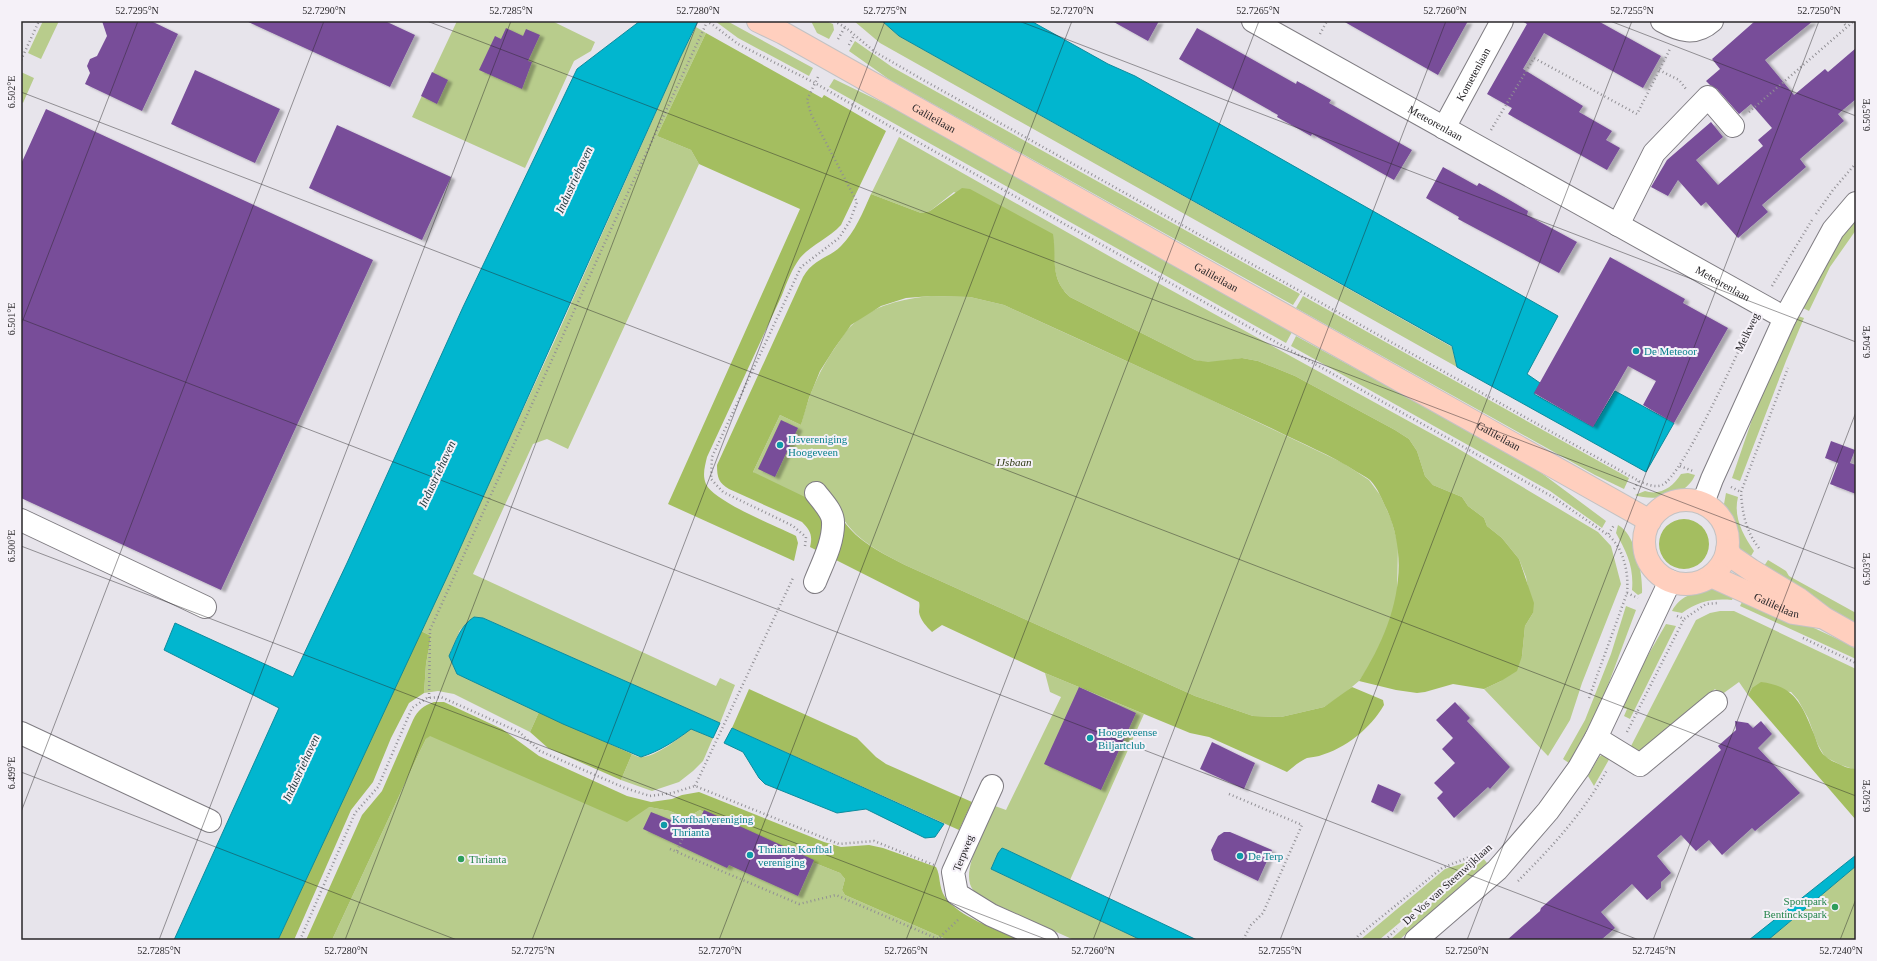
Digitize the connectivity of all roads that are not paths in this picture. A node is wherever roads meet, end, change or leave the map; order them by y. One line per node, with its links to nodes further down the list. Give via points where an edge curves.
1 (758, 21): 6 (main road, Galileilaan)
2 (1253, 21): 8 (street, Meteorenlaan)
3 (1502, 21): 8 (street, Kometenlaan)
4 (1712, 21): 5 (street, via 1690,32)
5 (1671, 25)
6 (786, 27): 15 (main road, Galileilaan, via 828,58)
7 (1734, 126): 10 (street, via 1708,97 1654,153)
8 (1444, 128): 10 (street, Meteorenlaan)
9 (1856, 203): 11 (street, via 1834,230)
10 (1618, 225): 11 (street, Meteorenlaan)
11 (1786, 318): 13 (street)
12 (816, 493): 18 (street, via 834,521 830,544)
13 (1703, 503): 15 (main road, via 1691,500 1667,504 1657,511); 16 (main road, via 1721,517 1728,539)
14 (21, 520): 20 (street)
15 (1650, 521): 19 (main road, via 1645,532 1646,556 1660,575)
16 (1727, 550): 17 (main road, via 1722,563); 21 (main road, Galileilaan, via 1751,570 1799,599)
17 (1711, 576): 19 (main road, via 1694,584); 21 (main road, Galileilaan, via 1793,613)
18 (805, 578)
19 (1670, 581): 25 (street, De Vos van Steenwijklaan)
20 (205, 607)
21 (1824, 618): 22 (main road, Galileilaan)
22 (1856, 636)
23 (1716, 702): 25 (street, via 1640,765)
24 (21, 733): 27 (street)
25 (1596, 738): 28 (street, De Vos van Steenwijklaan, via 1579,768 1548,811 1497,870)
26 (992, 786): 29 (street, Terpweg, via 953,872 957,894 991,915)
27 (210, 821)
28 (1409, 932)
29 (1047, 940)

